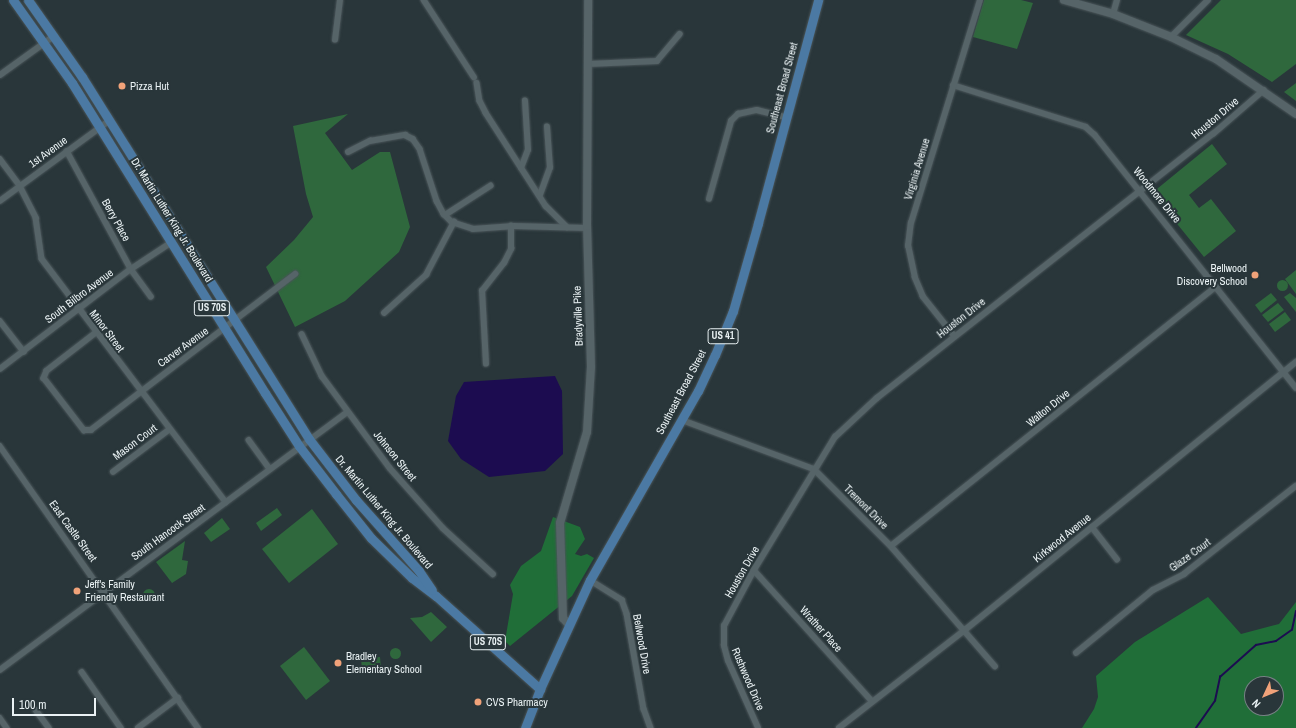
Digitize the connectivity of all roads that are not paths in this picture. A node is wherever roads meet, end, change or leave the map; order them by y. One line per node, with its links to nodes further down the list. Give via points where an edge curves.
1 (13, 0): 16 (main road, Dr. Martin Luther King Jr. Boulevard / US 70S)
2 (28, 0): 13 (main road, Dr. Martin Luther King Jr. Boulevard / US 70S)
3 (340, 0): 15 (street)
4 (424, 0): 19 (street)
5 (588, 0): 17 (main road, Bradyville Pike)
6 (818, 0): 25 (main road, Southeast Broad Street / US 41)
7 (980, 0): 21 (street, Virginia Avenue)
8 (1064, 0): 11 (main road)
9 (1117, 0): 11 (street)
10 (1208, 0): 14 (street)
11 (1113, 14): 14 (main road)
12 (680, 34): 17 (street, via 657,61)
13 (54, 36): 16 (street); 26 (main road, Dr. Martin Luther King Jr. Boulevard / US 70S)
14 (1171, 37): 22 (main road, via 1216,59)
15 (335, 40)
16 (44, 43): 18 (street); 27 (main road, Dr. Martin Luther King Jr. Boulevard / US 70S)
17 (588, 64): 43 (main road, Bradyville Pike)
18 (0, 75)
19 (474, 76)
20 (477, 83): 32 (street, via 480,101 486,113)
21 (953, 85): 35 (street, Woodmore Drive, via 1086,127); 56 (street, Virginia Avenue, via 911,223 908,246 915,278 923,297)
22 (1264, 90): 24 (main road); 35 (street, Houston Drive, via 1213,134)
23 (525, 101): 32 (street, via 528,150)
24 (1296, 114)
25 (786, 117): 37 (street, via 757,110 738,114 731,120); 65 (main road, Southeast Broad Street / US 41, via 733,310 715,355)
26 (109, 121): 27 (street, 1st Avenue); 52 (main road, Dr. Martin Luther King Jr. Boulevard / US 70S)
27 (100, 127): 29 (street, 1st Avenue); 44 (main road, Dr. Martin Luther King Jr. Boulevard / US 70S)
28 (547, 127): 36 (street, via 550,168)
29 (67, 151): 33 (street, 1st Avenue); 45 (street, Berry Place)
30 (348, 152): 39 (street, via 370,141 405,135 413,138 420,149 437,201)
31 (0, 159): 33 (street, Minor Street)
32 (522, 168): 36 (street)
33 (20, 186): 38 (street, 1st Avenue); 49 (street, Minor Street, via 36,218 42,259)
34 (490, 186): 39 (street)
35 (1140, 190): 47 (street, Woodmore Drive); 56 (street, Houston Drive)
36 (540, 195): 42 (street)
37 (709, 199)
38 (0, 201)
39 (445, 215): 40 (street)
40 (454, 222): 41 (street, via 473,229); 50 (street, via 426,275)
41 (512, 226): 42 (street); 59 (street, via 511,249 504,263 482,291)
42 (567, 227): 43 (street)
43 (587, 228): 85 (main road, Bradyville Pike, via 591,367 589,410 585,439 560,523 563,618)
44 (172, 242): 45 (street, South Bilbro Avenue); 53 (main road, Dr. Martin Luther King Jr. Boulevard / US 70S)
45 (131, 269): 48 (street, Berry Place); 49 (street, South Bilbro Avenue)
46 (295, 274): 52 (street, Carver Avenue)
47 (1217, 286): 61 (street, Woodmore Drive); 77 (street, Walton Drive)
48 (151, 297)
49 (78, 310): 54 (street, Minor Street); 57 (street, South Bilbro Avenue)
50 (384, 313)
51 (0, 321): 57 (street)
52 (235, 321): 53 (street, Carver Avenue); 67 (main road, Dr. Martin Luther King Jr. Boulevard / US 70S)
53 (224, 329): 63 (street, Carver Avenue); 70 (main road, Dr. Martin Luther King Jr. Boulevard / US 70S)
54 (96, 334): 63 (street, Minor Street); 63 (street, Carver Avenue, via 47,372 44,378 84,430 91,430)
55 (302, 334): 64 (street, Johnson Street, via 322,376)
56 (954, 336): 72 (street, Houston Drive, via 856,415 835,437)
57 (24, 352): 60 (street, South Bilbro Avenue)
58 (1296, 362): 61 (street, Kirkwood Avenue)
59 (486, 364)
60 (0, 369)
61 (1283, 372): 62 (street, Woodmore Drive); 76 (street, Kirkwood Avenue)
62 (1296, 388)
63 (141, 392): 66 (street, Minor Street)
64 (348, 412): 67 (street, South Hancock Street); 80 (street, Johnson Street, via 390,468 443,528)
65 (682, 420): 72 (street, Tremont Drive); 81 (main road, Southeast Broad Street / US 41)
66 (170, 428): 73 (street, Mason Court); 75 (street, Minor Street)
67 (309, 439): 70 (street, South Hancock Street); 83 (main road, Dr. Martin Luther King Jr. Boulevard / US 70S, via 356,500 419,571)
68 (249, 440): 71 (street)
69 (0, 446): 82 (street, East Castle Street)
70 (300, 446): 71 (street, South Hancock Street); 83 (main road, Dr. Martin Luther King Jr. Boulevard / US 70S, via 370,538 412,578)
71 (270, 469): 75 (street, South Hancock Street)
72 (814, 469): 77 (street, Tremont Drive); 79 (street, Houston Drive)
73 (113, 472)
74 (1296, 486): 87 (street, Glaze Court, via 1184,574 1153,590)
75 (226, 502): 82 (street, South Hancock Street)
76 (1092, 527): 78 (street); 86 (street, Kirkwood Avenue)
77 (891, 546): 86 (street, Tremont Drive)
78 (1117, 558)
79 (754, 570): 84 (street, Houston Drive); 93 (street, Wrather Place)
80 (493, 574)
81 (590, 580): 85 (main road, Southeast Broad Street / US 41); 102 (street, Bellwood Drive, via 622,600)
82 (104, 591): 89 (street, South Hancock Street); 92 (street, East Castle Street)
83 (436, 596): 91 (main road, Dr. Martin Luther King Jr. Boulevard / US 70S)
84 (729, 614): 103 (street, Rushwood Drive, via 724,626 724,646 728,661)
85 (569, 625): 91 (main road, Southeast Broad Street / US 41)
86 (965, 630): 88 (street, Tremont Drive); 93 (street, Kirkwood Avenue)
87 (1076, 653)
88 (995, 666)
89 (0, 670)
90 (82, 672): 98 (street)
91 (540, 689): 101 (main road, Southeast Broad Street / US 41)
92 (178, 698): 99 (street); 100 (street, East Castle Street)
93 (872, 701): 104 (street, Kirkwood Avenue)
94 (36, 710): 97 (street)
95 (0, 718): 96 (street)
96 (7, 728)
97 (49, 728)
98 (121, 728)
99 (138, 728)
100 (198, 728)
101 (525, 728)
102 (650, 728)
103 (758, 728)
104 (839, 728)

